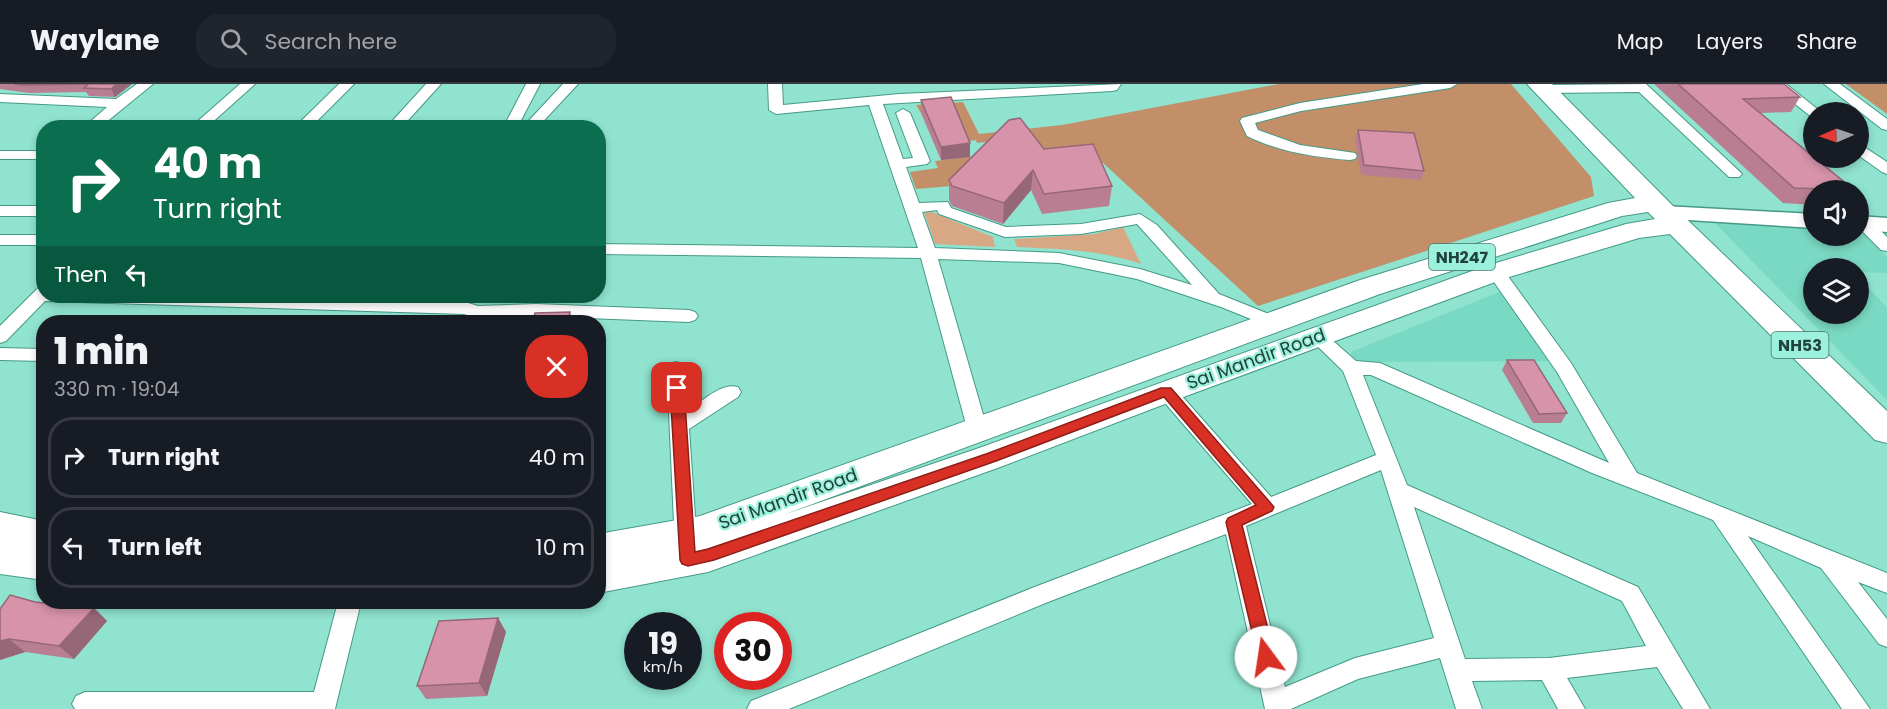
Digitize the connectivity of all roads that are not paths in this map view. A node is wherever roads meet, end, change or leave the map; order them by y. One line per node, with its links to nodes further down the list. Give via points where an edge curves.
1 (146, 84): 16 (street)
2 (248, 84): 21 (street)
3 (347, 84): 22 (street)
4 (434, 84): 23 (street)
5 (533, 84): 24 (street)
6 (571, 84): 25 (street)
7 (775, 84): 17 (street, via 776,110)
8 (1114, 84): 14 (street)
9 (1450, 84): 30 (street, via 1300,107 1247,121 1252,133 1271,143 1312,153)
10 (1777, 84): 18 (street)
11 (1831, 84): 26 (street)
12 (1640, 86): 13 (street); 34 (street)
13 (1542, 87): 33 (highway, NH53)
14 (899, 91): 17 (street)
15 (0, 98): 16 (street, via 119,104)
16 (126, 99): 20 (street)
17 (875, 101): 31 (street)
18 (1803, 104)
19 (903, 113): 31 (street, via 922,161)
20 (100, 120)
21 (206, 120)
22 (309, 120)
23 (400, 120)
24 (514, 120)
25 (537, 120)
26 (1887, 126)
27 (0, 155): 28 (street)
28 (36, 155)
29 (1869, 155): 32 (street)
30 (1350, 156)
31 (897, 165): 35 (street)
32 (1887, 169)
33 (1624, 172): 38 (highway, NH53); 39 (highway, via 1632,195)
34 (1734, 174)
35 (912, 209): 42 (street, via 944,200 945,211); 47 (street)
36 (0, 211): 37 (street)
37 (36, 211)
38 (1665, 214): 39 (highway, Sai Mandir Road / NH247); 40 (main road); 49 (highway, NH53)
39 (1627, 220): 49 (highway); 50 (highway, Sai Mandir Road / NH247); 57 (highway, Sai Mandir Road / NH247, via 1475,253)
40 (1803, 220)
41 (1870, 224): 45 (street)
42 (1007, 232): 48 (street); 51 (street, via 1081,229 1140,219)
43 (0, 240): 44 (street)
44 (36, 240)
45 (1887, 246)
46 (606, 249): 47 (street)
47 (928, 253): 48 (street); 67 (street)
48 (1014, 256): 51 (street, via 1059,258 1140,274)
49 (1714, 260): 68 (highway, NH53)
50 (1496, 272): 59 (highway, Sai Mandir Road / NH247); 70 (street, via 1564,368)
51 (1213, 298): 57 (street)
52 (36, 302): 58 (street)
53 (402, 303): 54 (street, via 465,308)
54 (470, 315)
55 (490, 315): 56 (street, via 536,310)
56 (689, 316)
57 (1273, 322): 59 (highway); 67 (highway, Sai Mandir Road / NH247)
58 (0, 337)
59 (1308, 341): 62 (street); 64 (highway, Sai Mandir Road / NH247)
60 (0, 354): 61 (street)
61 (36, 355)
62 (1351, 368): 69 (street); 70 (street, via 1373,368)
63 (676, 369): 66 (street)
64 (1166, 391): 72 (street); 77 (highway, Sai Mandir Road / NH247, via 991,458 708,556)
65 (731, 392): 66 (street)
66 (679, 426): 77 (street)
67 (977, 428): 77 (highway, Sai Mandir Road / NH247, via 702,530)
68 (1887, 431)
69 (1388, 459): 71 (street); 72 (street)
70 (1629, 478): 73 (street)
71 (1398, 490): 86 (street); 87 (street, via 1630,594)
72 (1267, 507): 74 (street)
73 (1720, 513): 80 (street); 97 (street)
74 (1234, 522): 92 (street); 93 (street, via 1040,595)
75 (0, 527): 76 (highway)
76 (36, 534)
77 (687, 546): 78 (highway, Sai Mandir Road / NH247); 82 (highway, Sai Mandir Road / NH247)
78 (606, 549)
79 (0, 558): 81 (highway)
80 (1829, 561): 83 (street); 85 (street)
81 (36, 563)
82 (606, 574)
83 (1887, 583)
84 (347, 609): 91 (street)
85 (1887, 638)
86 (1449, 645): 89 (street); 92 (street, via 1355,669)
87 (1663, 655): 88 (street); 96 (street)
88 (1549, 669): 89 (street); 95 (street)
89 (1457, 670): 94 (street)
90 (85, 705): 91 (street)
91 (323, 706)
92 (1278, 706)
93 (760, 709)
94 (1469, 709)
95 (1572, 709)
96 (1697, 709)
97 (1857, 709)

